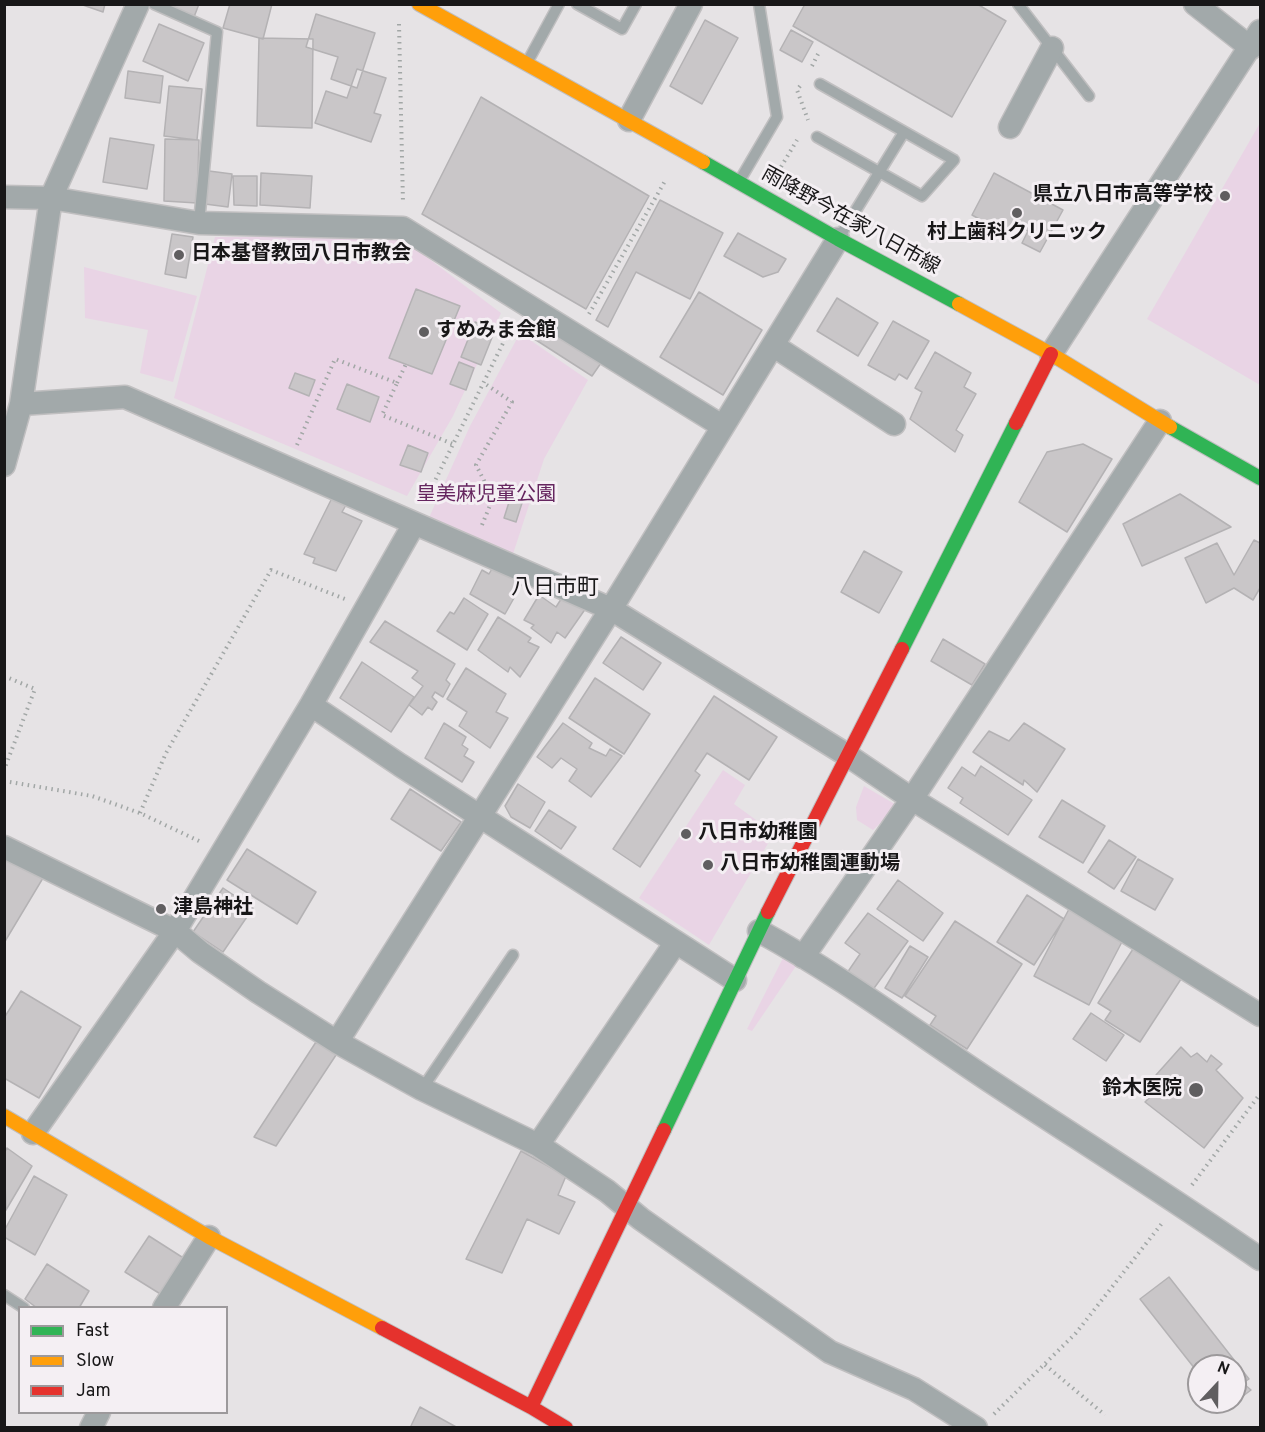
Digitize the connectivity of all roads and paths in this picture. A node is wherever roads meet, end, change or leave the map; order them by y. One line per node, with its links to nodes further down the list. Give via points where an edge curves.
1 (138, 4): 31 (street)
2 (154, 4): 32 (lane, via 217,33)
3 (419, 4): 15 (street, 雨降野今在家八日市線)
4 (559, 4): 15 (lane)
5 (578, 4): 6 (lane, via 622,29)
6 (636, 4)
7 (691, 4): 20 (street)
8 (759, 4): 29 (lane, via 777,117)
9 (1018, 4): 13 (lane)
10 (1195, 4): 12 (street)
11 (399, 15): 33 (path)
12 (1256, 40): 38 (street)
13 (1052, 48): 19 (lane); 21 (street)
14 (819, 54): 16 (path)
15 (526, 64): 20 (street, 雨降野今在家八日市線)
16 (808, 72)
17 (803, 81): 22 (path, via 798,90 809,120)
18 (820, 84): 23 (lane)
19 (1089, 96)
20 (629, 120): 29 (street, 雨降野今在家八日市線)
21 (1010, 127)
22 (803, 129)
23 (904, 132): 26 (lane); 26 (lane, via 954,160 922,196)
24 (817, 137): 26 (lane)
25 (798, 138): 27 (path)
26 (880, 172): 34 (lane)
27 (778, 173)
28 (665, 180): 36 (path)
29 (739, 183): 34 (street, 雨降野今在家八日市線)
30 (4, 197): 31 (street)
31 (51, 198): 32 (street); 42 (street)
32 (199, 223): 33 (street)
33 (404, 228): 35 (street)
34 (838, 239): 37 (street); 38 (street, 雨降野今在家八日市線)
35 (523, 303): 36 (street); 41 (path)
36 (577, 336): 45 (street)
37 (774, 346): 44 (street); 45 (street)
38 (1051, 354): 43 (street, 雨降野今在家八日市線); 57 (street)
39 (406, 364): 40 (path)
40 (397, 383): 46 (path, via 382,415); 48 (path, via 335,359)
41 (484, 383): 46 (path); 52 (path, via 512,402 476,465 493,498)
42 (21, 404): 47 (street); 48 (street, via 125,397)
43 (1160, 421): 49 (street, 雨降野今在家八日市線); 60 (street)
44 (894, 424)
45 (722, 426): 54 (street)
46 (453, 444): 50 (path)
47 (4, 465)
48 (287, 468): 51 (street)
49 (1260, 478)
50 (425, 501)
51 (414, 524): 52 (street); 53 (street)
52 (472, 549): 54 (street)
53 (366, 607): 56 (street); 61 (path, via 271,570 171,744)
54 (611, 609): 57 (street); 62 (street)
55 (4, 676): 58 (path, via 35,689)
56 (311, 705): 62 (street); 64 (street)
57 (848, 755): 60 (street); 66 (street)
58 (4, 770)
59 (4, 781): 61 (path, via 92,796)
60 (912, 799): 69 (street); 71 (street)
61 (140, 813): 64 (path)
62 (479, 816): 67 (street); 72 (street)
63 (4, 847): 65 (street)
64 (224, 852): 65 (street)
65 (175, 931): 72 (street, via 258,992); 76 (street)
66 (759, 931): 69 (street); 70 (street)
67 (676, 942): 70 (street); 77 (street)
68 (513, 955): 73 (lane)
69 (803, 957): 78 (street)
70 (735, 980): 79 (street)
71 (1260, 1015)
72 (337, 1042): 73 (street)
73 (422, 1089): 77 (street)
74 (1260, 1094): 78 (path)
75 (4, 1116): 76 (street)
76 (33, 1133): 80 (street)
77 (538, 1145): 79 (street)
78 (1179, 1202): 81 (street); 85 (path, via 1076,1333)
79 (627, 1209): 86 (street); 89 (street, via 830,1352)
80 (209, 1237): 84 (street); 86 (street)
81 (1260, 1259)
82 (4, 1295): 83 (lane)
83 (21, 1306)
84 (165, 1306)
85 (1045, 1365): 88 (path); 89 (path)
86 (531, 1407): 91 (street)
87 (98, 1414): 90 (street)
88 (1105, 1415)
89 (982, 1424)
90 (91, 1428)
91 (566, 1428)

